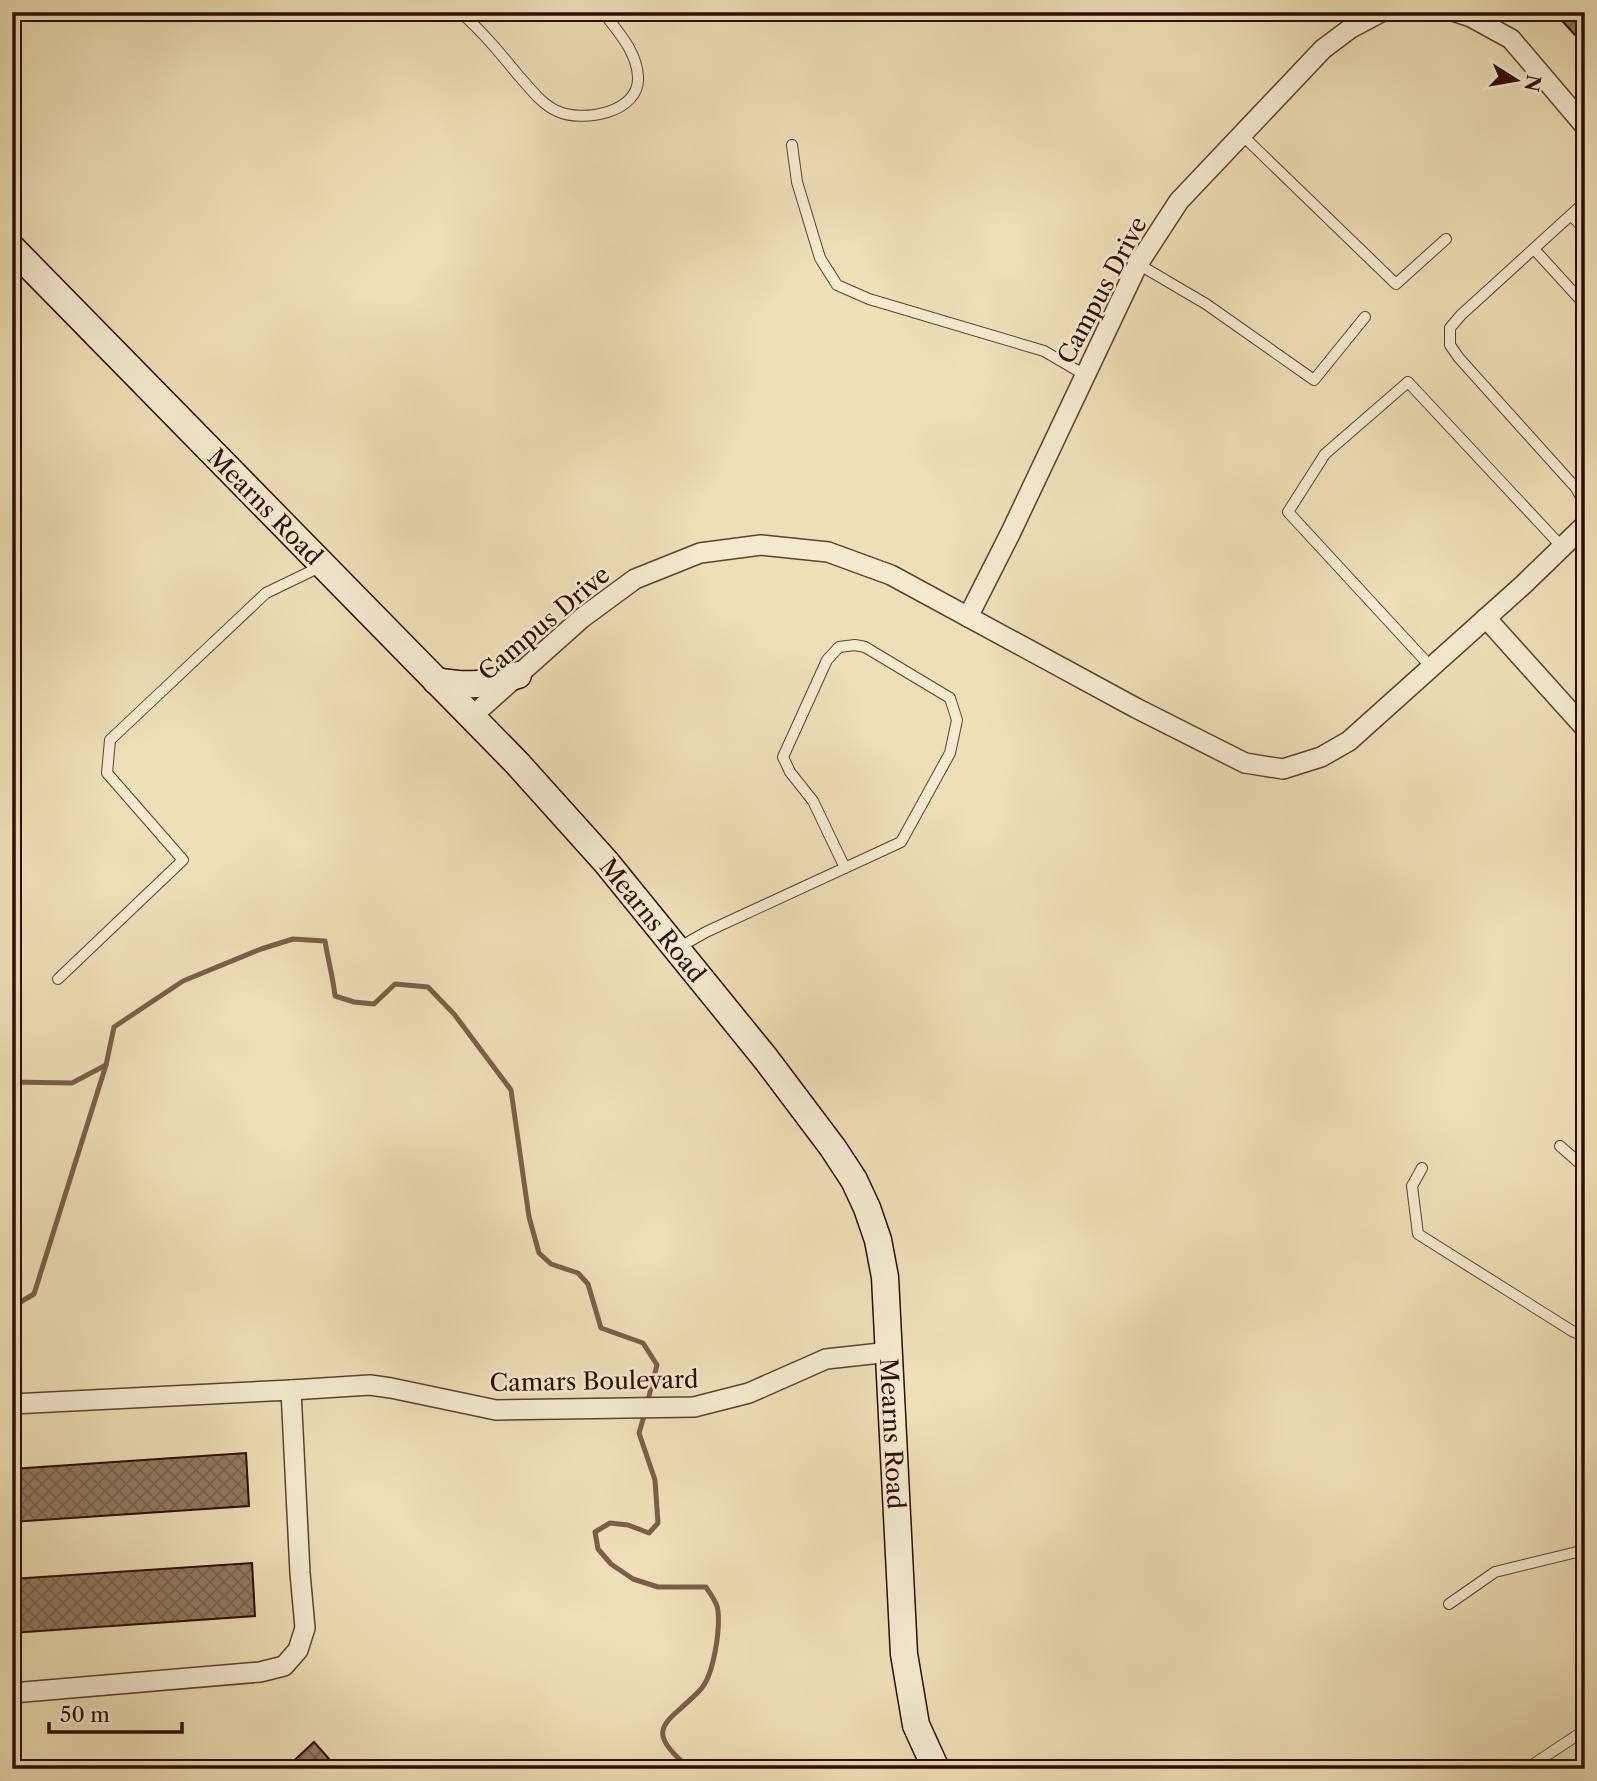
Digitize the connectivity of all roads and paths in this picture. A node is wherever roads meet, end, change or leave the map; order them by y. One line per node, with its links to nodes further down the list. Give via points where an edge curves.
1 (460, 12): 2 (lane, via 540,99 558,112 582,117 612,113 634,92 638,79 632,54)
2 (603, 12)
3 (1381, 12): 6 (street, Campus Drive, via 1323,49)
4 (1456, 12): 5 (street, via 1511,39)
5 (1585, 126)
6 (1242, 135): 11 (lane, via 1396,284); 14 (street, Campus Drive, via 1179,201)
7 (792, 145): 17 (lane, via 797,182 820,258 837,285 869,299 1044,351)
8 (1585, 202): 9 (lane)
9 (1571, 215): 10 (lane); 13 (lane)
10 (1585, 230)
11 (1446, 239)
12 (12, 248): 21 (street, Mearns Road)
13 (1534, 249): 15 (lane); 18 (lane, via 1450,328 1450,345)
14 (1138, 264): 16 (lane, via 1206,304 1314,380); 17 (street, Campus Drive)
15 (1585, 305)
16 (1365, 317)
17 (1085, 375): 22 (street, Campus Drive)
18 (1585, 504)
19 (1585, 525): 20 (street, Campus Drive)
20 (1562, 547): 23 (street, Campus Drive); 24 (lane, via 1408,382 1325,454 1288,512)
21 (323, 566): 26 (street, Mearns Road); 31 (lane, via 266,593 110,740 107,773 183,860)
22 (968, 617): 24 (street, Campus Drive, via 1245,763 1283,769 1321,757 1349,741); 25 (street, Campus Drive, via 891,575 828,552 761,545 700,553 635,579)
23 (1486, 618): 24 (street, Campus Drive); 28 (street)
24 (1431, 667)
25 (518, 675): 26 (street, via 471,686); 27 (street, Campus Drive)
26 (436, 681): 27 (street, Mearns Road)
27 (471, 717): 30 (street, Mearns Road, via 606,862)
28 (1585, 728)
29 (845, 868): 29 (lane, via 901,842 950,753 957,720 950,698 855,645 839,647 827,660 783,757 813,801); 30 (lane)
30 (678, 948): 36 (street, Mearns Road, via 854,1180 878,1240)
31 (58, 979)
32 (1560, 1146): 34 (lane)
33 (1422, 1168): 35 (lane, via 1412,1186 1418,1234)
34 (1585, 1168)
35 (1585, 1337)
36 (890, 1352): 37 (street, Camars Boulevard, via 825,1359 749,1393 694,1407 496,1410 370,1385); 43 (street, Mearns Road, via 904,1654 916,1725)
37 (291, 1390): 38 (street, Camars Boulevard); 41 (street, via 305,1628 298,1650 284,1666 260,1672)
38 (12, 1404)
39 (1585, 1550): 40 (lane, via 1495,1572)
40 (1449, 1604)
41 (12, 1693)
42 (1585, 1730): 44 (lane)
43 (936, 1769)
44 (1526, 1769)

